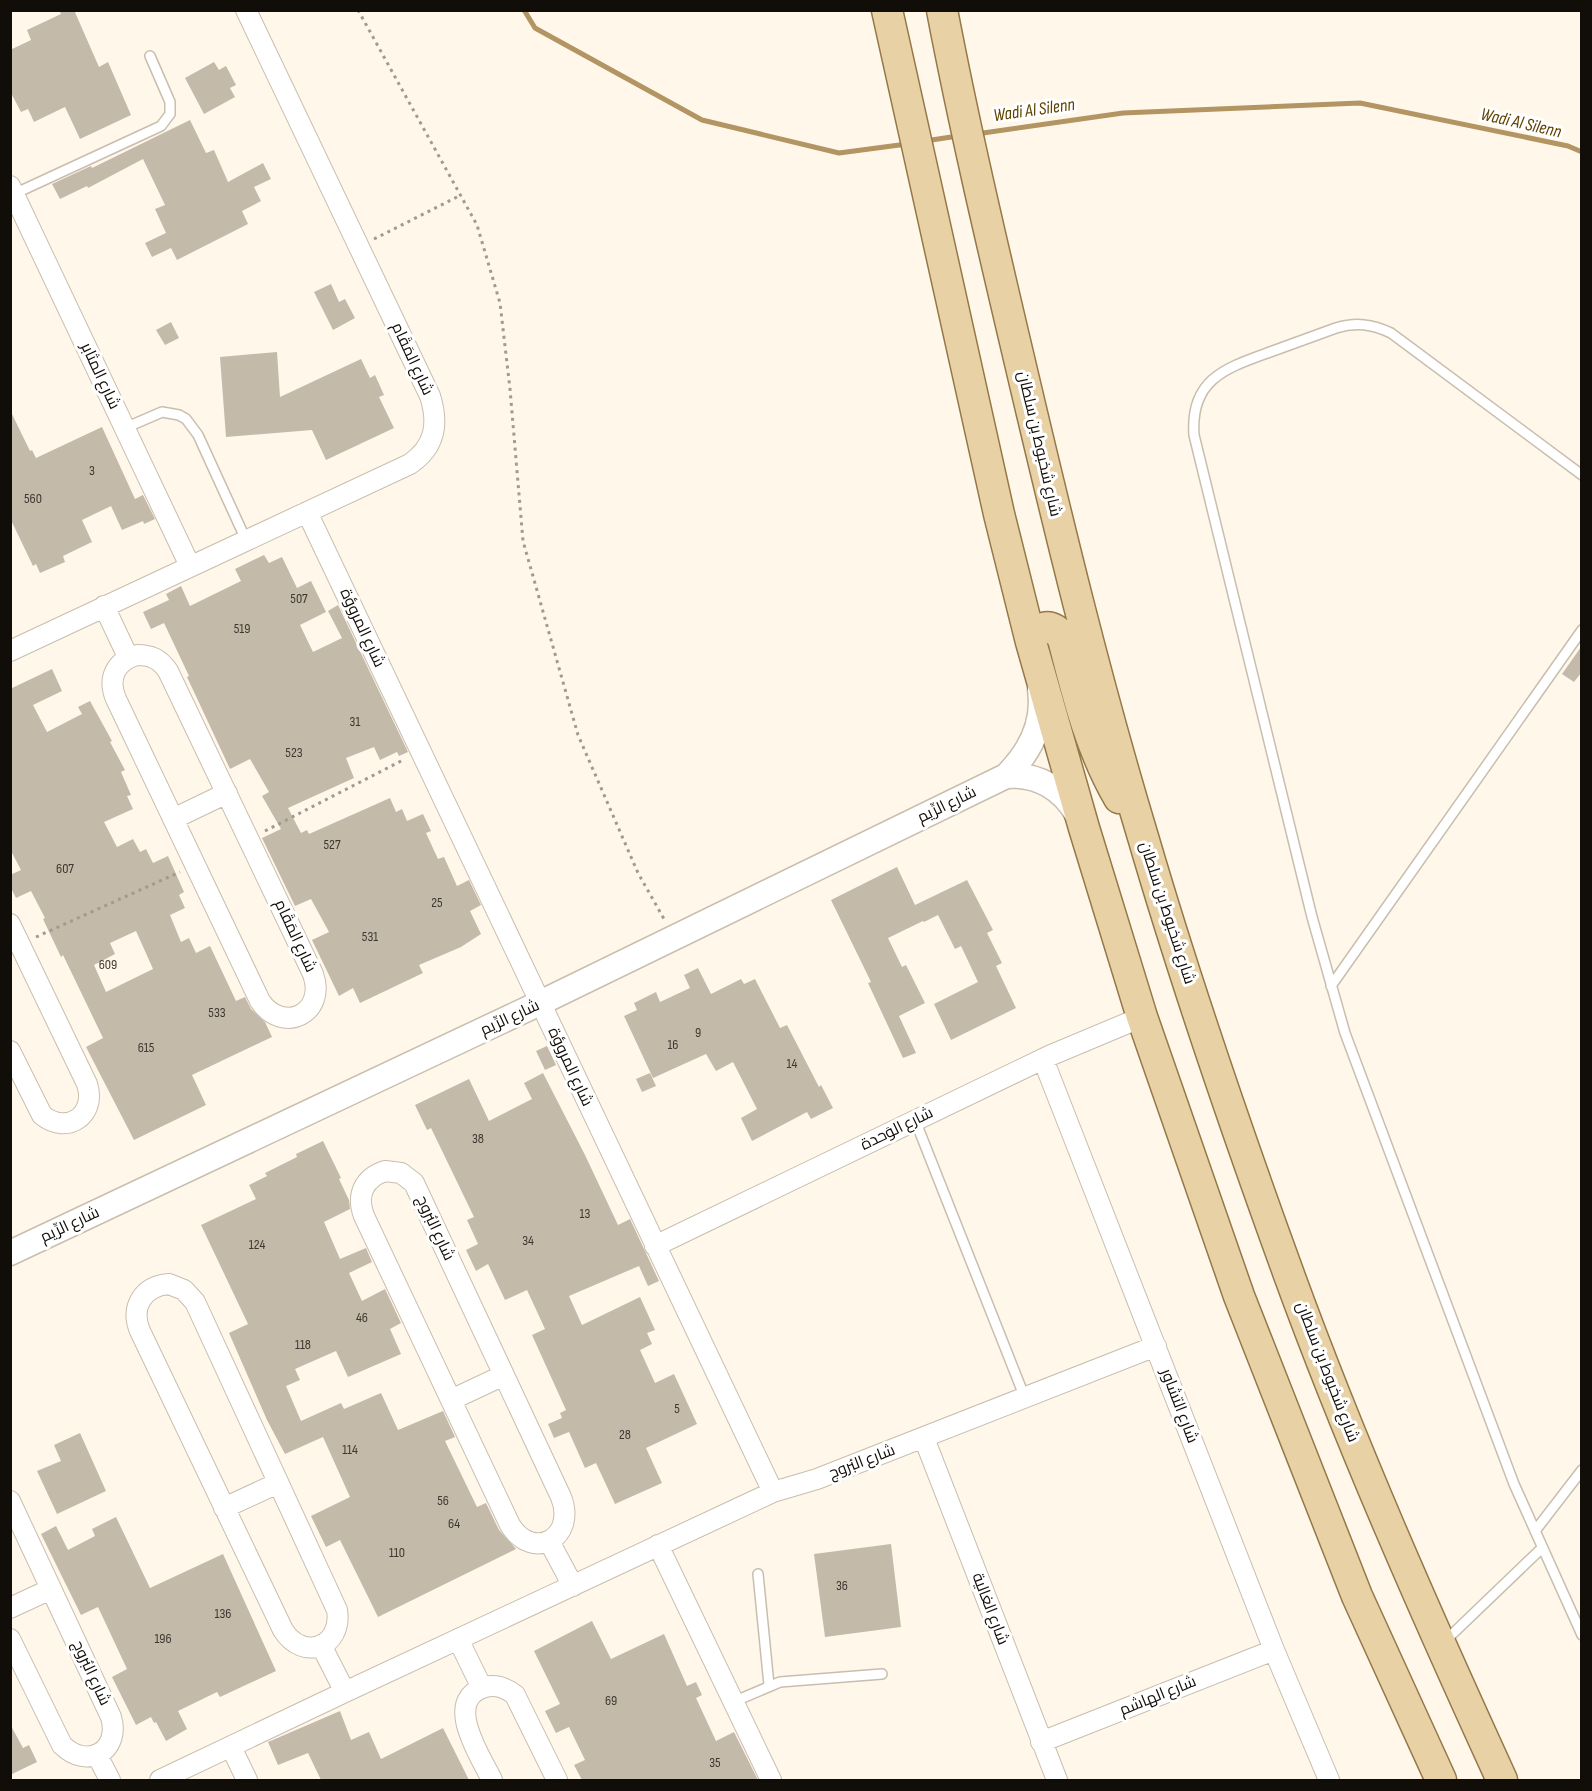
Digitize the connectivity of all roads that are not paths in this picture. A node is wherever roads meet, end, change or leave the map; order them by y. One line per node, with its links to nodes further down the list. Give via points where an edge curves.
1 (246, 10): 8 (street, شارع المَقَام, via 430,396 435,418 430,443 410,464)
2 (943, 15): 20 (main road, شارع شخبوط بن سلطان, via 1052,500)
3 (889, 19): 14 (main road, via 999,514)
4 (150, 56): 5 (lane, via 170,102 170,114 161,126)
5 (12, 190): 6 (street, شارع المثابر)
6 (125, 428): 9 (lane, via 162,412 186,419 198,435); 10 (street, شارع المثابر)
7 (1581, 475): 22 (lane, via 1391,333 1369,325 1347,325 1235,364 1216,375 1201,393 1194,413 1194,435)
8 (307, 512): 9 (street, شارع المَقَام); 23 (street, شارع المروؤة)
9 (246, 540): 10 (street, شارع المَقَام)
10 (190, 566): 11 (street, شارع المَقَام)
11 (104, 606): 13 (street, شارع المَقَام); 15 (street)
12 (1581, 630): 22 (lane)
13 (10, 651)
14 (1034, 653): 16 (street, شارع الرِّيم, via 1042,700 1035,734 1031,746); 19 (main road); 20 (main road, via 1033,635 1038,629 1053,628 1059,632 1099,761)
15 (128, 657): 17 (street, شارع المَقَام, via 146,655 163,663); 18 (street, شارع المَقَام, via 116,668 113,692)
16 (1006, 777): 19 (street, شارع الرِّيم, via 1027,776 1052,787 1072,805); 23 (street, شارع الرِّيم)
17 (227, 793): 18 (street); 18 (street, شارع المَقَام, via 316,982 317,991 310,1007 296,1017 279,1017 260,1001)
18 (173, 819)
19 (1084, 828): 24 (main road)
20 (1142, 836): 52 (main road, شارع شخبوط بن سلطان, via 1225,1094 1290,1276 1361,1459)
21 (10, 924): 25 (street, via 87,1084 90,1099 84,1113 63,1124 42,1115)
22 (1331, 986): 40 (lane, via 1345,1033)
23 (540, 1004): 28 (street, شارع المروؤة); 29 (street, شارع الرِّيم)
24 (1142, 1017): 26 (street, شارع الوَحدة); 70 (main road, via 1239,1296 1357,1596)
25 (10, 1051)
26 (1042, 1059): 27 (street, شارع الوَحدة); 30 (street, شارع التشاور)
27 (915, 1120): 28 (street, شارع الوَحدة); 32 (lane)
28 (655, 1246): 37 (street, شارع المروؤة)
29 (10, 1253)
30 (1156, 1346): 32 (street, شارع البُروج); 53 (street, شارع التشاور)
31 (504, 1375): 33 (street); 33 (street, شارع البُروج, via 414,1183 393,1171 377,1174 362,1192 361,1208); 41 (street, شارع البُروج, via 564,1505 565,1522)
32 (1025, 1398): 34 (street, شارع البُروج)
33 (451, 1400): 41 (street, شارع البُروج, via 515,1533 530,1543)
34 (924, 1438): 37 (street, شارع البُروج); 59 (street, شارع الغالية)
35 (1581, 1470): 40 (lane)
36 (278, 1483): 39 (street); 39 (street, via 195,1302 177,1286 152,1288 140,1299 136,1324); 51 (street, via 337,1610 337,1628)
37 (773, 1492): 42 (street, شارع البُروج)
38 (10, 1501): 46 (street, شارع البُروج)
39 (224, 1508): 51 (street, via 289,1639 304,1647)
40 (1535, 1531): 43 (lane)
41 (549, 1541): 45 (street)
42 (658, 1545): 45 (street, شارع البُروج); 58 (street)
43 (1542, 1548): 48 (lane); 52 (lane)
44 (758, 1574): 55 (lane)
45 (573, 1586): 50 (street, شارع البُروج)
46 (51, 1589): 47 (street); 61 (street, شارع البُروج, via 114,1726 110,1743)
47 (10, 1608)
48 (1581, 1635)
49 (10, 1639): 61 (street, via 63,1745 78,1756)
50 (458, 1639): 56 (street); 57 (street, شارع البُروج)
51 (321, 1645): 57 (street)
52 (1440, 1645): 71 (main road, شارع شخبوط بن سلطان)
53 (1274, 1650): 59 (street, شارع الهاشم); 69 (street, شارع التشاور)
54 (882, 1674): 55 (lane, via 789,1680)
55 (770, 1685): 58 (lane)
56 (482, 1688): 65 (street, via 469,1698 464,1714); 66 (street, via 500,1686 515,1695)
57 (345, 1692): 60 (street, شارع البُروج)
58 (733, 1703): 67 (street)
59 (1041, 1742): 68 (street, شارع الغالية)
60 (231, 1748): 63 (street, شارع البُروج); 64 (street)
61 (97, 1755): 62 (street)
62 (110, 1780)
63 (160, 1780)
64 (247, 1780)
65 (492, 1780)
66 (557, 1780)
67 (771, 1780)
68 (1057, 1780)
69 (1329, 1780)
70 (1441, 1780)
71 (1502, 1780)

